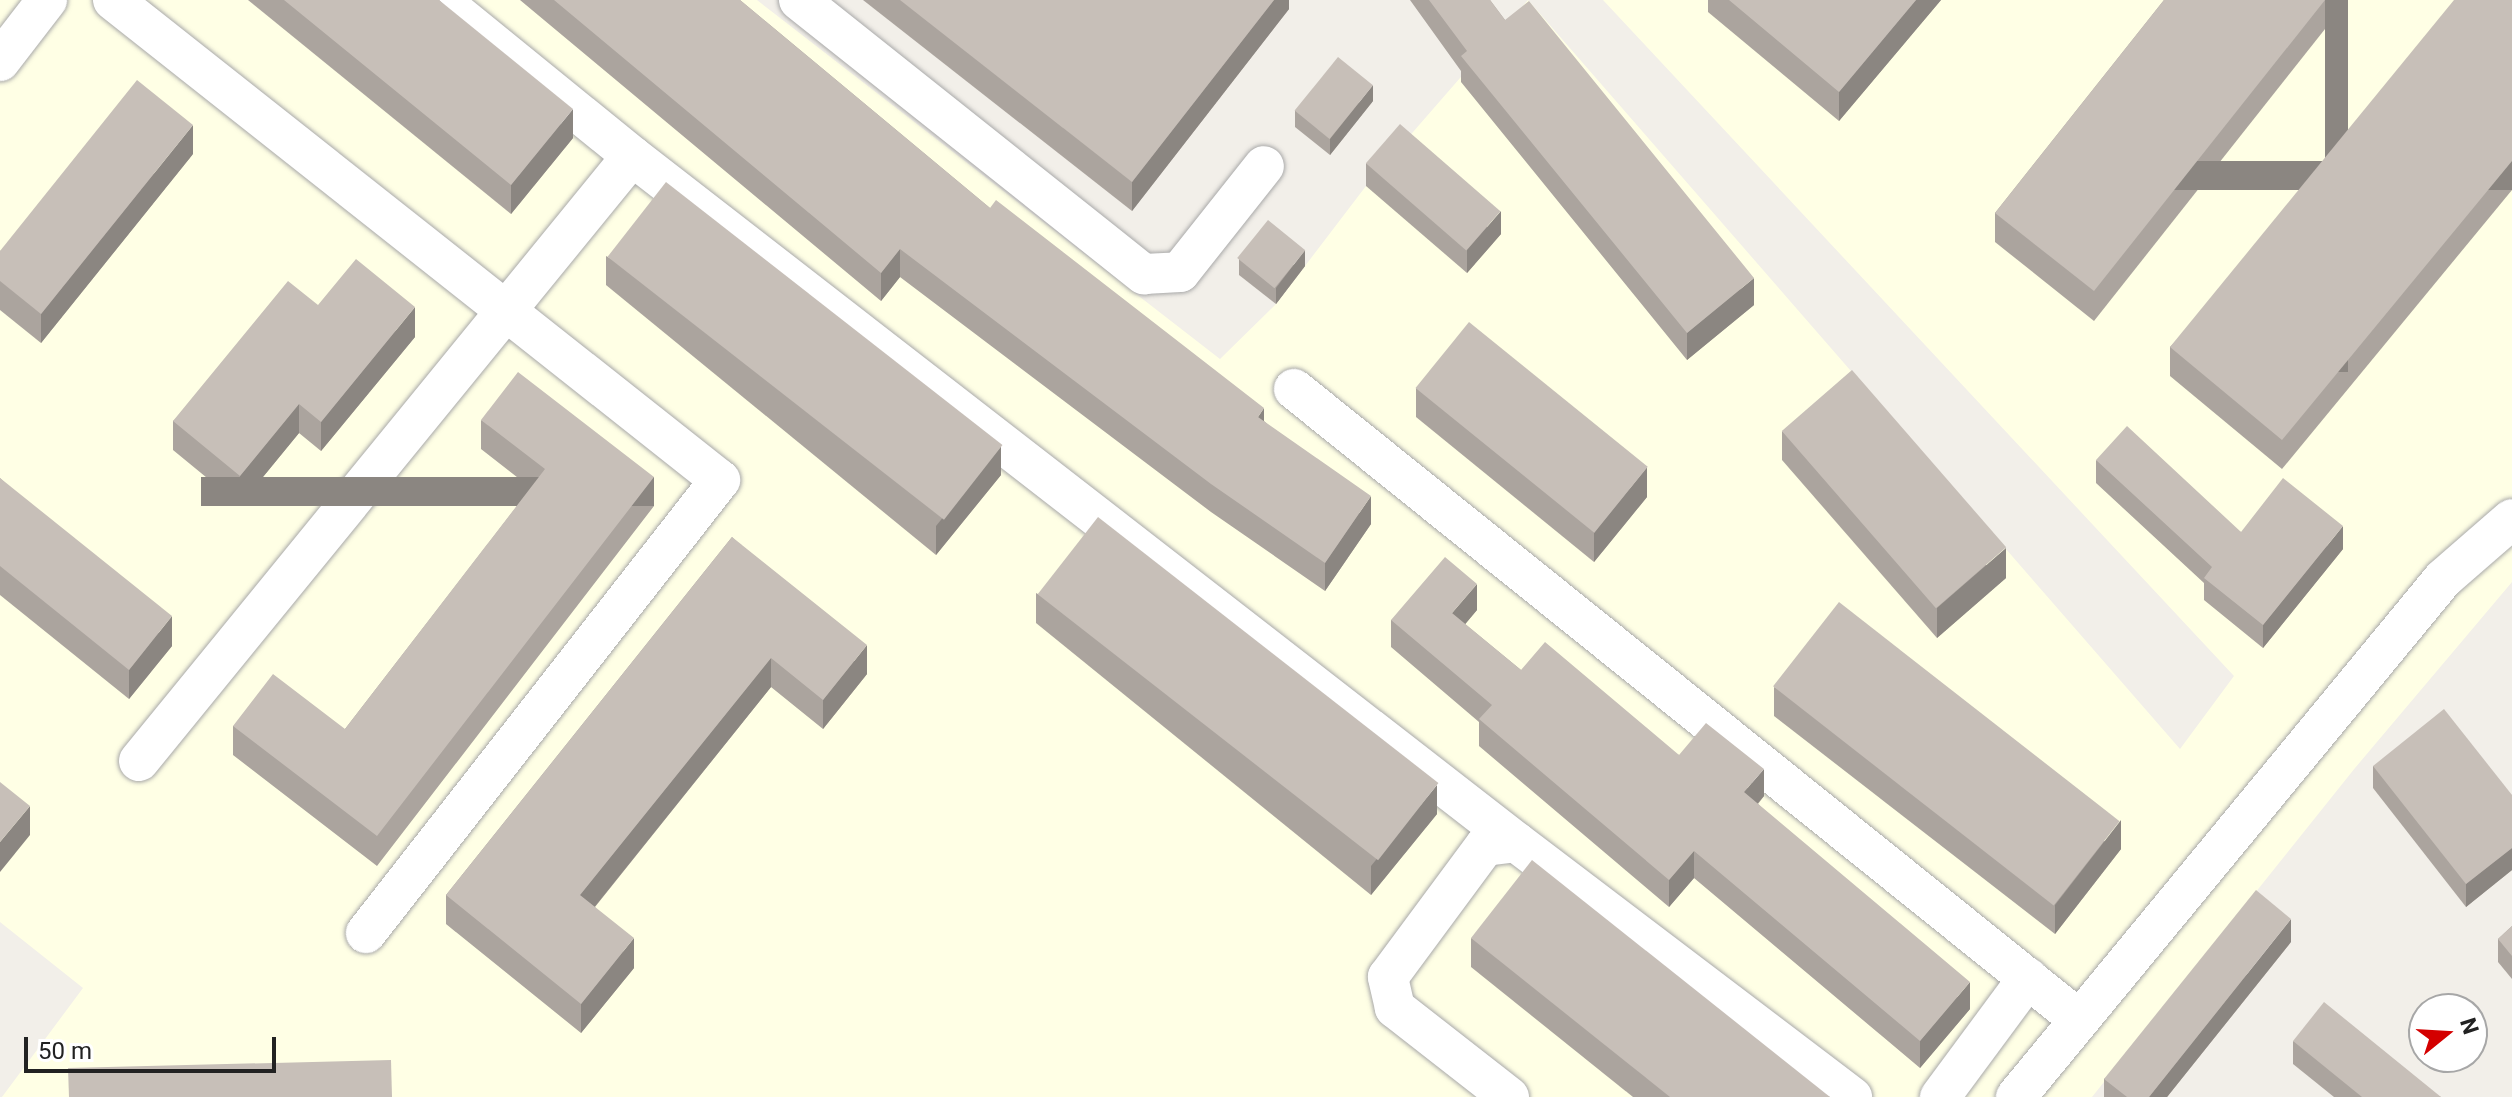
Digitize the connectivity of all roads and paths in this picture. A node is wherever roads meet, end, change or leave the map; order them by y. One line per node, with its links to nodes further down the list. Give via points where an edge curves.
1 (47, 0): 5 (lane)
2 (113, 0): 8 (lane)
3 (440, 0): 6 (lane)
4 (799, 0): 7 (lane, via 1144,274 1180,272)
5 (0, 61)
6 (632, 156): 8 (lane); 12 (lane)
7 (1264, 166)
8 (507, 309): 11 (lane); 13 (lane, via 720,480)
9 (1294, 389): 14 (lane)
10 (2512, 519): 15 (lane, via 2443,579)
11 (139, 761)
12 (1516, 842): 16 (lane, via 1485,846 1388,977 1395,1008); 17 (lane)
13 (366, 933)
14 (2028, 978): 15 (lane); 18 (lane)
15 (2078, 1019): 19 (lane)
16 (1509, 1097)
17 (1852, 1097)
18 (1940, 1097)
19 (2016, 1097)

